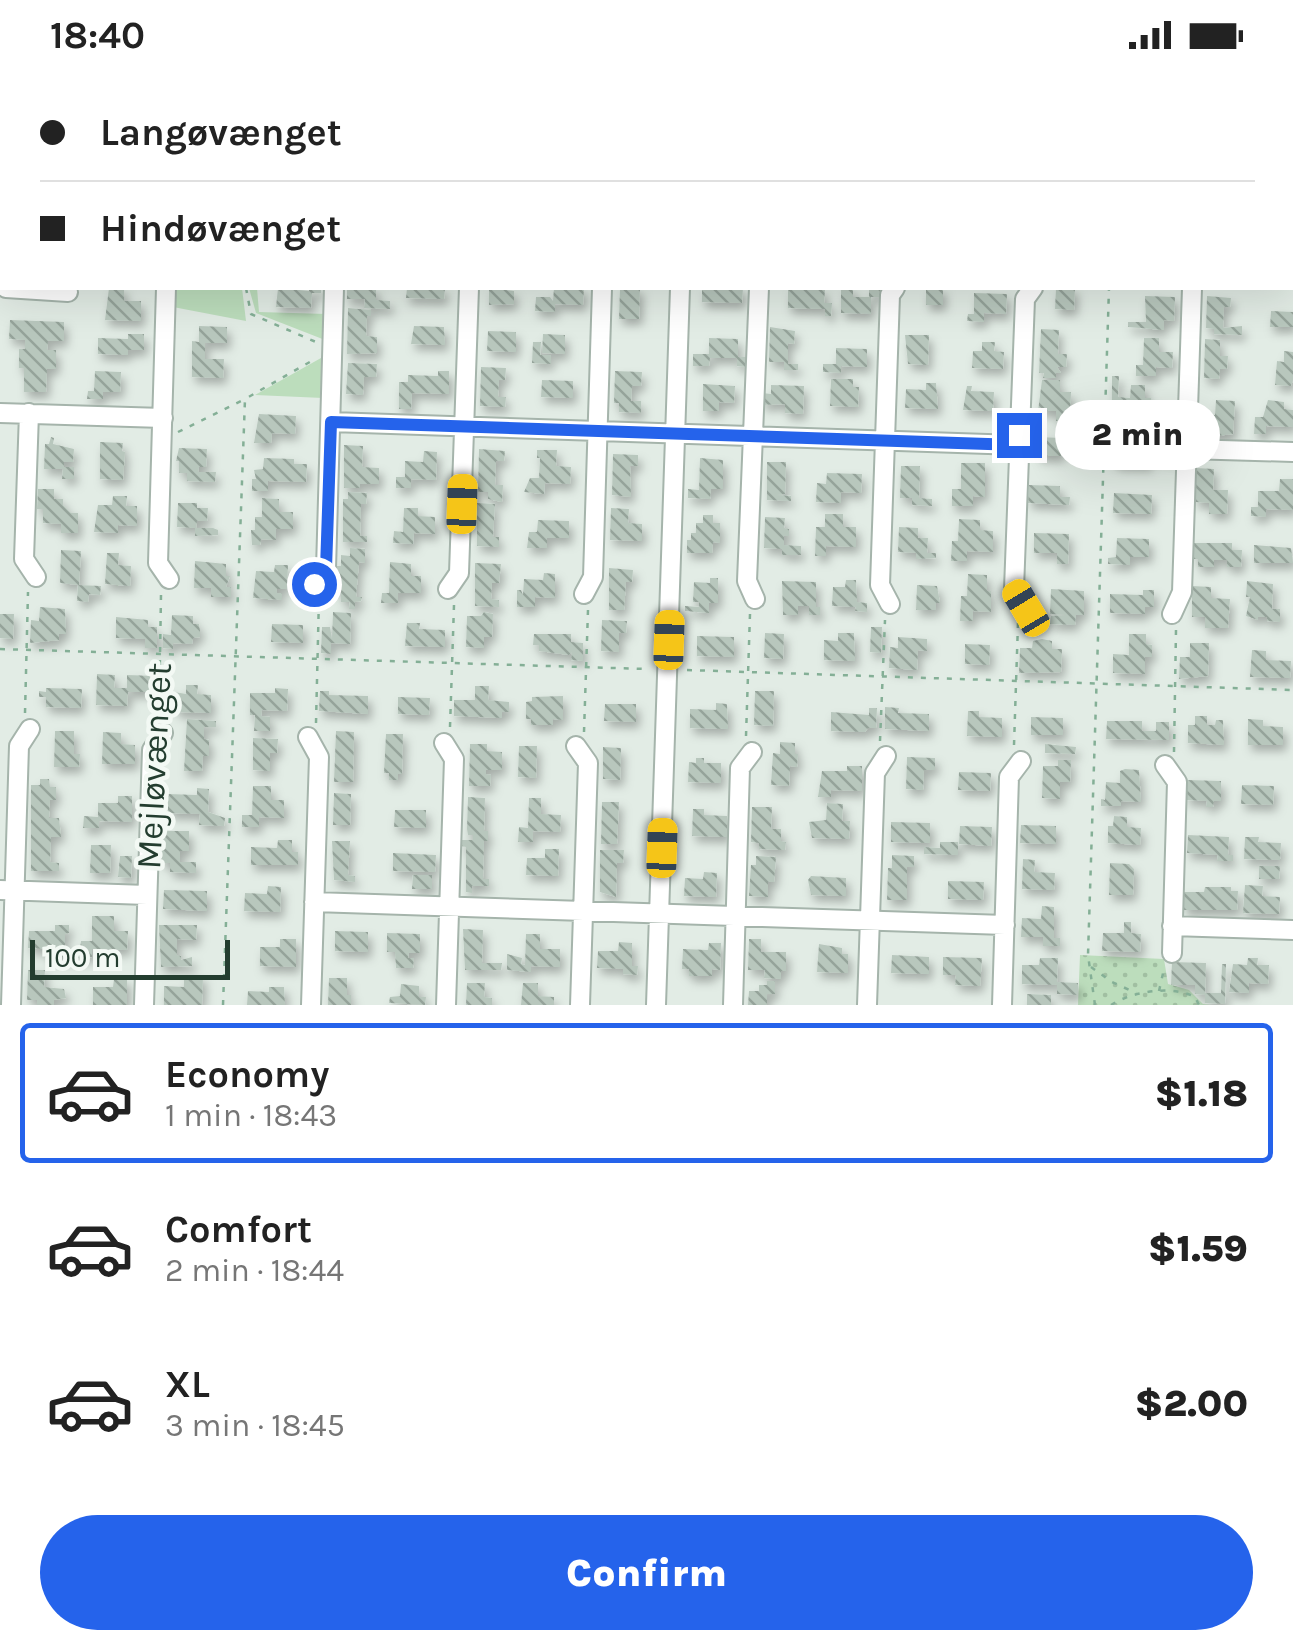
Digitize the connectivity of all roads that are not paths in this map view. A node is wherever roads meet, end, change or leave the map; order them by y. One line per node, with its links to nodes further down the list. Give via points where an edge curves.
1 (53, 290): 11 (street)
2 (166, 290): 15 (street)
3 (334, 290): 14 (street)
4 (469, 290): 16 (street)
5 (602, 290): 17 (street)
6 (680, 290): 18 (street)
7 (759, 290): 19 (street)
8 (894, 290): 20 (street)
9 (1032, 290): 21 (street, via 1025,299)
10 (1192, 290): 22 (street)
11 (68, 292)
12 (0, 413): 13 (street)
13 (28, 413): 15 (street); 24 (street, via 24,559)
14 (331, 422): 16 (street); 26 (street, via 326,569)
15 (162, 426): 25 (street, via 158,563)
16 (465, 427): 17 (street); 27 (street, via 459,573)
17 (598, 430): 18 (street); 28 (street, via 594,577)
18 (676, 432): 19 (street); 47 (street)
19 (752, 437): 20 (street); 29 (street, via 748,582)
20 (884, 441): 21 (street); 30 (street, via 880,585)
21 (1019, 445): 31 (street, via 1014,589)
22 (1186, 449): 23 (street); 32 (street, via 1182,592)
23 (1293, 452)
24 (36, 577)
25 (169, 579)
26 (314, 584)
27 (448, 590)
28 (584, 594)
29 (755, 599)
30 (890, 604)
31 (1026, 608)
32 (1172, 614)
33 (30, 729): 42 (street, via 19,746)
34 (163, 733): 43 (street, Mejløvænget, via 152,750)
35 (308, 738): 44 (street, via 319,757)
36 (444, 743): 45 (street, via 454,760)
37 (576, 746): 46 (street, via 588,763)
38 (752, 752): 48 (street, via 740,768)
39 (886, 756): 49 (street, via 875,773)
40 (1021, 761): 50 (street, via 1009,777)
41 (1165, 765): 51 (street, via 1178,782)
42 (7, 891): 43 (street, Mejløvænget); 54 (street)
43 (147, 895): 55 (street, Mejløvænget)
44 (314, 902): 45 (street); 56 (street)
45 (449, 906): 46 (street); 57 (street)
46 (583, 910): 47 (street); 58 (street)
47 (660, 911): 48 (street); 59 (street)
48 (736, 914): 49 (street); 60 (street)
49 (870, 919): 50 (street); 61 (street)
50 (1004, 924): 62 (street)
51 (1172, 926): 52 (street); 53 (street)
52 (1293, 930)
53 (1172, 953)
54 (11, 1005)
55 (144, 1005)
56 (311, 1005)
57 (446, 1005)
58 (580, 1005)
59 (656, 1005)
60 (733, 1005)
61 (868, 1005)
62 (1002, 1005)

